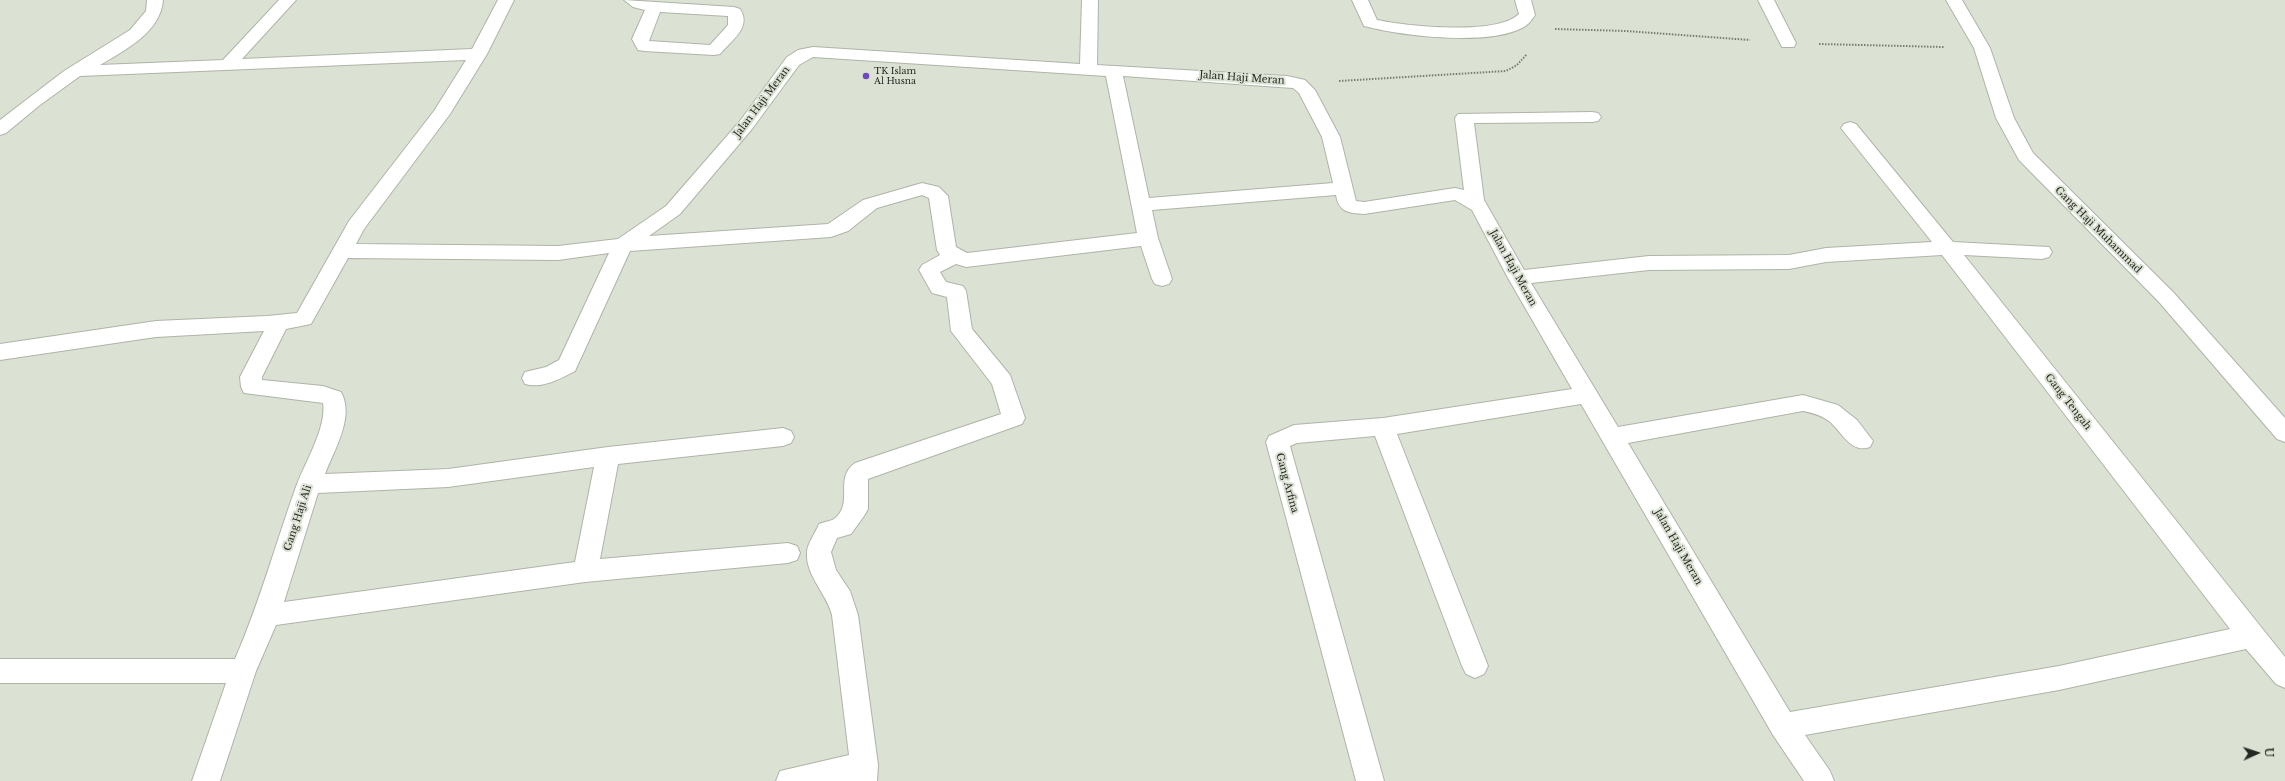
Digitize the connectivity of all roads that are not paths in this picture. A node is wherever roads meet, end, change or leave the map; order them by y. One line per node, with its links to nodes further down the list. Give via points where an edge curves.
1 (155, 0): 16 (street, via 153,14 124,44)
2 (288, 0): 13 (street)
3 (506, 0): 12 (street)
4 (632, 0): 10 (street, via 640,5)
5 (1090, 0): 14 (street)
6 (1360, 0): 7 (street, via 1370,24 1389,28 1481,33 1516,24 1527,15)
7 (1523, 0)
8 (1766, 0): 11 (street)
9 (1954, 0): 36 (street, Gang Haji Muhammad, via 1982,48 2006,118 2026,156 2166,297)
10 (655, 6): 10 (street, via 734,12 737,18 736,26 714,50 644,46 640,39)
11 (1788, 43)
12 (479, 54): 13 (street); 26 (street, via 441,114 356,226)
13 (228, 64): 16 (street)
14 (1088, 68): 15 (street, Jalan Haji Meran); 24 (street, Jalan Haji Meran, via 956,63 813,52 804,54 793,61 746,125 673,210)
15 (1113, 70): 20 (street, Jalan Haji Meran, via 1287,81 1299,84 1306,90 1331,137); 22 (street)
16 (76, 71): 19 (street)
17 (1592, 117): 21 (street, via 1464,118)
18 (1850, 128): 25 (street, Gang Tengah)
19 (0, 129)
20 (1343, 188): 21 (street, Jalan Haji Meran, via 1347,203 1364,208 1456,194); 22 (street)
21 (1475, 203): 29 (street, Jalan Haji Meran)
22 (1140, 205): 23 (street)
23 (1148, 238): 28 (street, via 966,260); 30 (street)
24 (623, 245): 26 (street, via 558,253); 28 (street, via 831,230 841,226 870,204 922,189 932,191 938,196 947,250); 33 (street, Jalan Haji Meran, via 567,365 552,374)
25 (1947, 248): 27 (street); 29 (street, via 1826,255 1789,262 1649,263); 45 (street, Gang Tengah)
26 (341, 251): 31 (street, via 304,319)
27 (2042, 252)
28 (954, 256): 51 (street, via 930,270 939,288 956,291 962,331 1002,380 1014,418 863,470 856,475 856,509 842,527 828,531 820,552 824,574 841,599)
29 (1518, 278): 34 (street, Jalan Haji Meran)
30 (1162, 279)
31 (279, 324): 32 (street, via 156,329); 41 (street, Gang Haji Ali, via 251,377 252,387 323,394 333,398 333,423)
32 (0, 352)
33 (533, 378)
34 (1588, 395): 35 (street, Gang Arfina); 38 (street, Jalan Haji Meran)
35 (1383, 427): 46 (street); 54 (street, Gang Arfina, via 1294,434 1277,442)
36 (2285, 433)
37 (783, 437): 40 (street)
38 (1613, 437): 39 (street, via 1803,402 1819,404 1835,412); 50 (street, Jalan Haji Meran)
39 (1862, 441)
40 (608, 456): 41 (street, via 448,478); 43 (street)
41 (309, 484): 44 (street, Gang Haji Ali)
42 (788, 553): 43 (street)
43 (585, 571): 44 (street)
44 (267, 615): 48 (street, Gang Haji Ali)
45 (2251, 636): 49 (street, Gang Tengah); 50 (street, via 2059,678)
46 (1475, 666)
47 (0, 671): 48 (street)
48 (243, 672): 52 (street, Gang Haji Ali)
49 (2285, 676)
50 (1783, 726): 55 (street, Jalan Haji Meran)
51 (863, 773): 53 (street)
52 (206, 781)
53 (790, 781)
54 (1370, 781)
55 (1820, 781)

